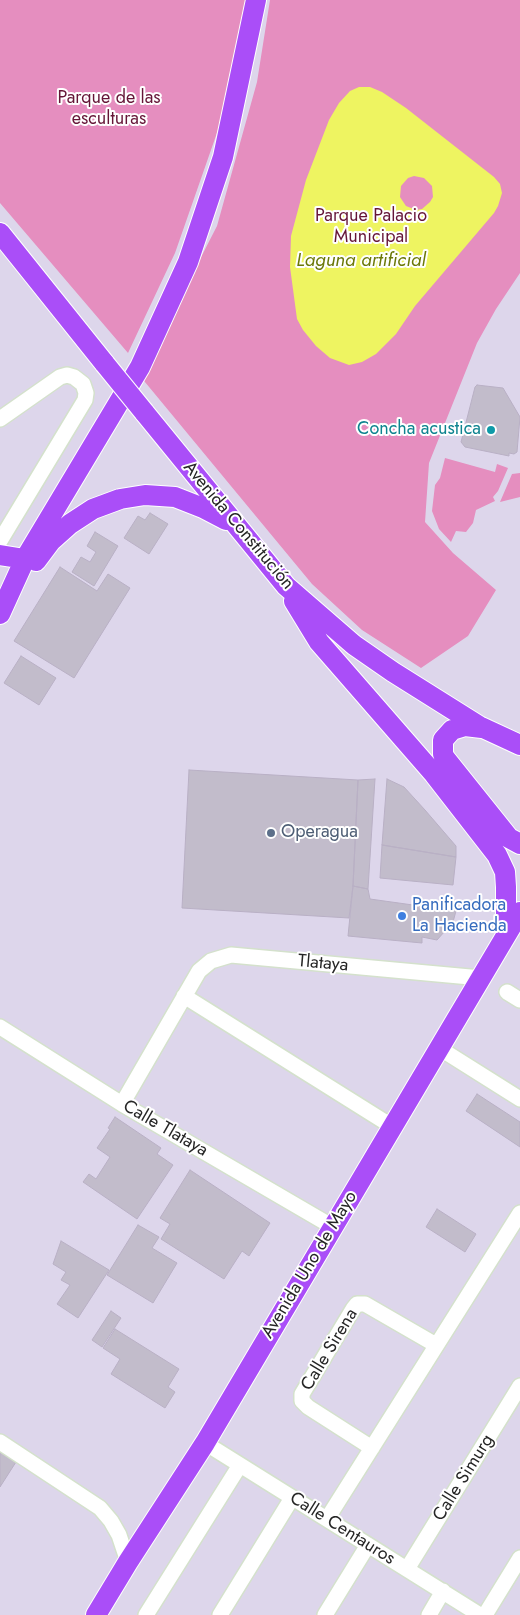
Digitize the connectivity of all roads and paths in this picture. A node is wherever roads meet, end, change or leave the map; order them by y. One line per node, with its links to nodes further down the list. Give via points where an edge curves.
1 (256, 0): 7 (main road, via 223,158 188,262 140,367)
2 (0, 233): 4 (main road, Avenida Constitución, bridge)
3 (0, 419): 5 (street, via 60,377 74,377 83,384 86,392 85,400)
4 (235, 525): 8 (main road, Avenida Constitución); 9 (main road, via 175,497 145,495 120,499 93,508 70,524 51,541)
5 (0, 540)
6 (0, 555): 7 (main road)
7 (24, 559): 9 (main road)
8 (286, 586): 11 (main road, Avenida Constitución, via 354,645); 15 (main road, via 320,642 434,774 497,855 505,872)
9 (10, 593): 10 (main road)
10 (0, 614)
11 (486, 730): 12 (main road, Avenida Constitución); 13 (main road, via 465,726 452,730 444,740 443,754 510,838)
12 (520, 745)
13 (520, 844)
14 (520, 912): 15 (main road, Avenida Uno de Mayo)
15 (506, 936): 16 (main road, Avenida Uno de Mayo)
16 (481, 978): 17 (street, Tlataya, via 231,955 211,961 199,970); 19 (main road, Avenida Uno de Mayo)
17 (184, 996): 21 (street, Tlataya); 22 (street)
18 (0, 1027): 21 (street, Calle Tlataya)
19 (439, 1048): 20 (street); 22 (main road, Avenida Uno de Mayo)
20 (520, 1099)
21 (122, 1104): 24 (street, Calle Tlataya)
22 (393, 1127): 24 (main road, Avenida Uno de Mayo)
23 (520, 1213): 25 (street)
24 (333, 1227): 28 (main road, Avenida Uno de Mayo)
25 (436, 1345): 29 (street); 29 (street, Calle Sirena, via 365,1304 357,1304 352,1309 302,1394 302,1401)
26 (520, 1386): 36 (street, Calle Simurg)
27 (0, 1442): 35 (street, via 100,1508 119,1535)
28 (204, 1443): 30 (street, Calle Centauros); 35 (main road, Avenida Uno de Mayo)
29 (372, 1448): 32 (street)
30 (240, 1465): 31 (street, Calle Centauros); 39 (street)
31 (292, 1498): 32 (street, Calle Centauros); 40 (street)
32 (327, 1519): 33 (street, Calle Centauros)
33 (368, 1545): 36 (street, Calle Centauros); 41 (street)
34 (520, 1558): 44 (street)
35 (128, 1562): 38 (main road, Avenida Uno de Mayo)
36 (407, 1570): 37 (street, Calle Centauros)
37 (444, 1592): 42 (street); 43 (street, Calle Centauros)
38 (96, 1615)
39 (146, 1615)
40 (220, 1615)
41 (325, 1615)
42 (429, 1615)
43 (480, 1615)
44 (485, 1615)

